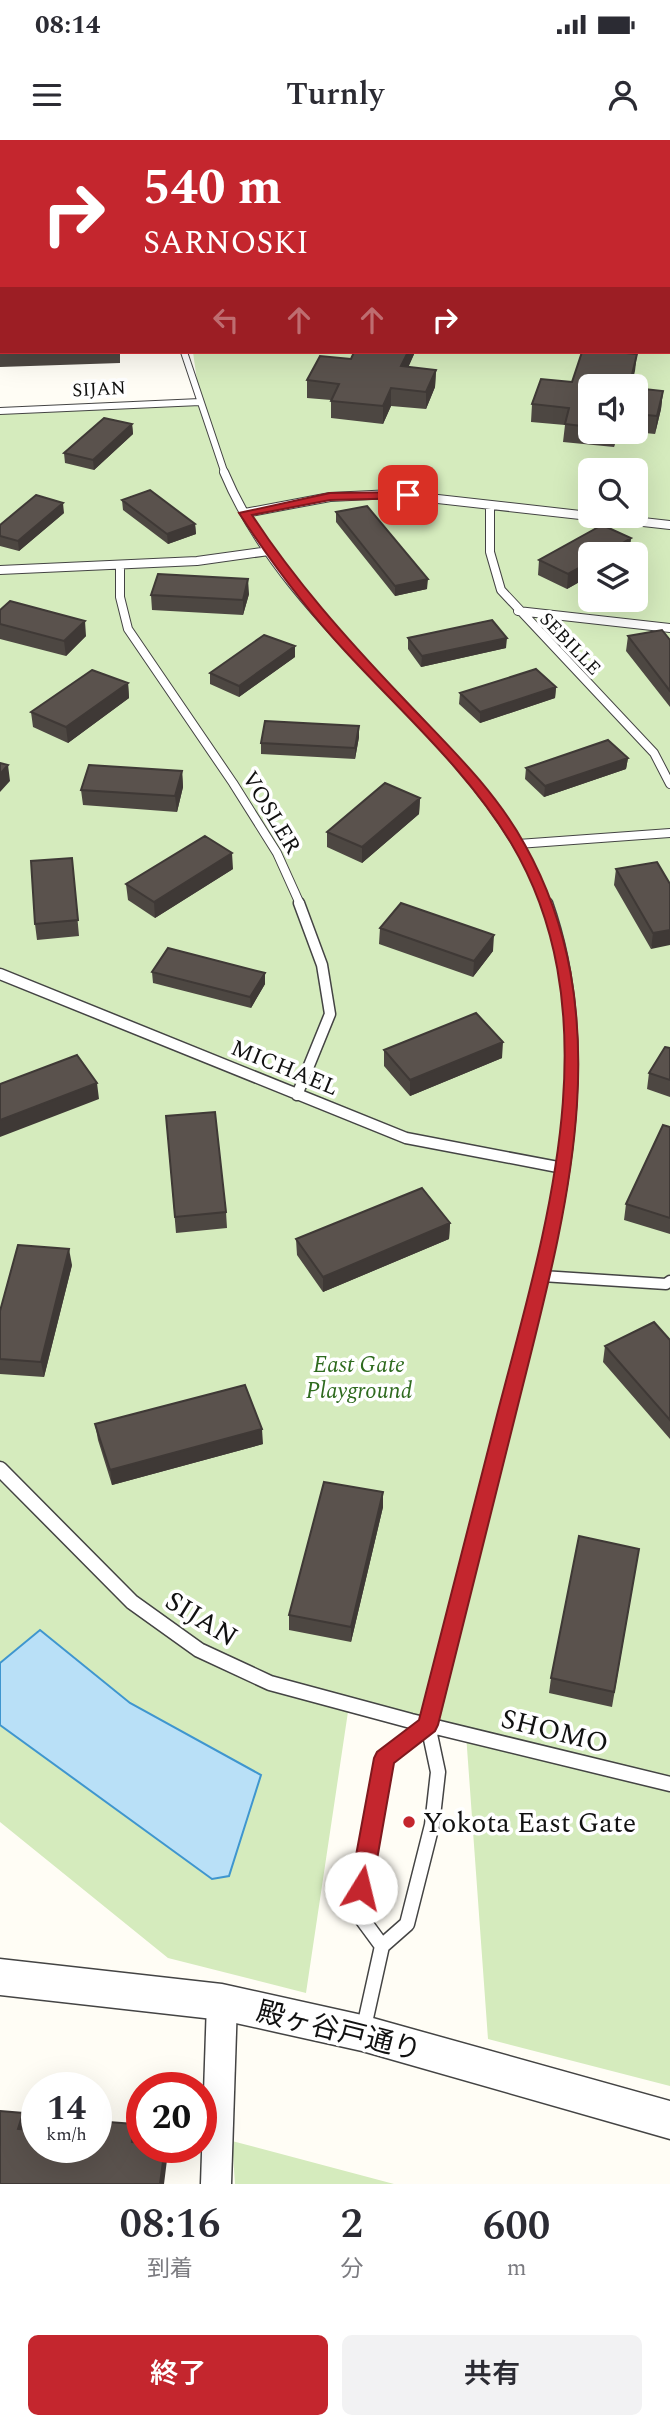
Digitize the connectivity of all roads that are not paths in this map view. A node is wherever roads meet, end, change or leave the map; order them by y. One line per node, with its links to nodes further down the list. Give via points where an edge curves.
1 (185, 354): 2 (lane)
2 (200, 402): 3 (lane, SIJAN); 5 (lane)
3 (0, 411)
4 (490, 506): 5 (lane, via 393,494 330,497); 6 (lane); 10 (lane, SEBILLE, via 493,564 501,590)
5 (245, 513): 7 (lane)
6 (670, 525)
7 (269, 551): 8 (lane); 14 (lane, via 347,646 474,781)
8 (120, 566): 9 (lane); 16 (lane, VOSLER, via 120,597 128,629 277,853 322,965 330,1014)
9 (0, 570)
10 (518, 611): 11 (lane); 12 (lane, SEBILLE, via 654,753)
11 (670, 628)
12 (670, 784)
13 (670, 833): 14 (lane)
14 (518, 844): 17 (lane, via 556,930 571,1017 572,1082)
15 (0, 974): 16 (lane, MICHAEL)
16 (297, 1095): 17 (lane, MICHAEL, via 406,1138)
17 (563, 1168): 18 (lane)
18 (542, 1276): 19 (lane); 21 (lane)
19 (670, 1281)
20 (0, 1469): 21 (lane, SIJAN, via 132,1602 199,1650 270,1683)
21 (428, 1725): 22 (lane, SHOMO); 23 (lane, via 438,1772 432,1825 407,1924); 23 (lane, via 384,1758 357,1912)
22 (670, 1784)
23 (382, 1946): 26 (lane)
24 (0, 1977): 25 (street, 殿ヶ谷戸通り)
25 (222, 2002): 26 (street, 殿ヶ谷戸通り); 28 (street)
26 (362, 2034): 27 (street, 殿ヶ谷戸通り)
27 (670, 2120)
28 (216, 2184)

